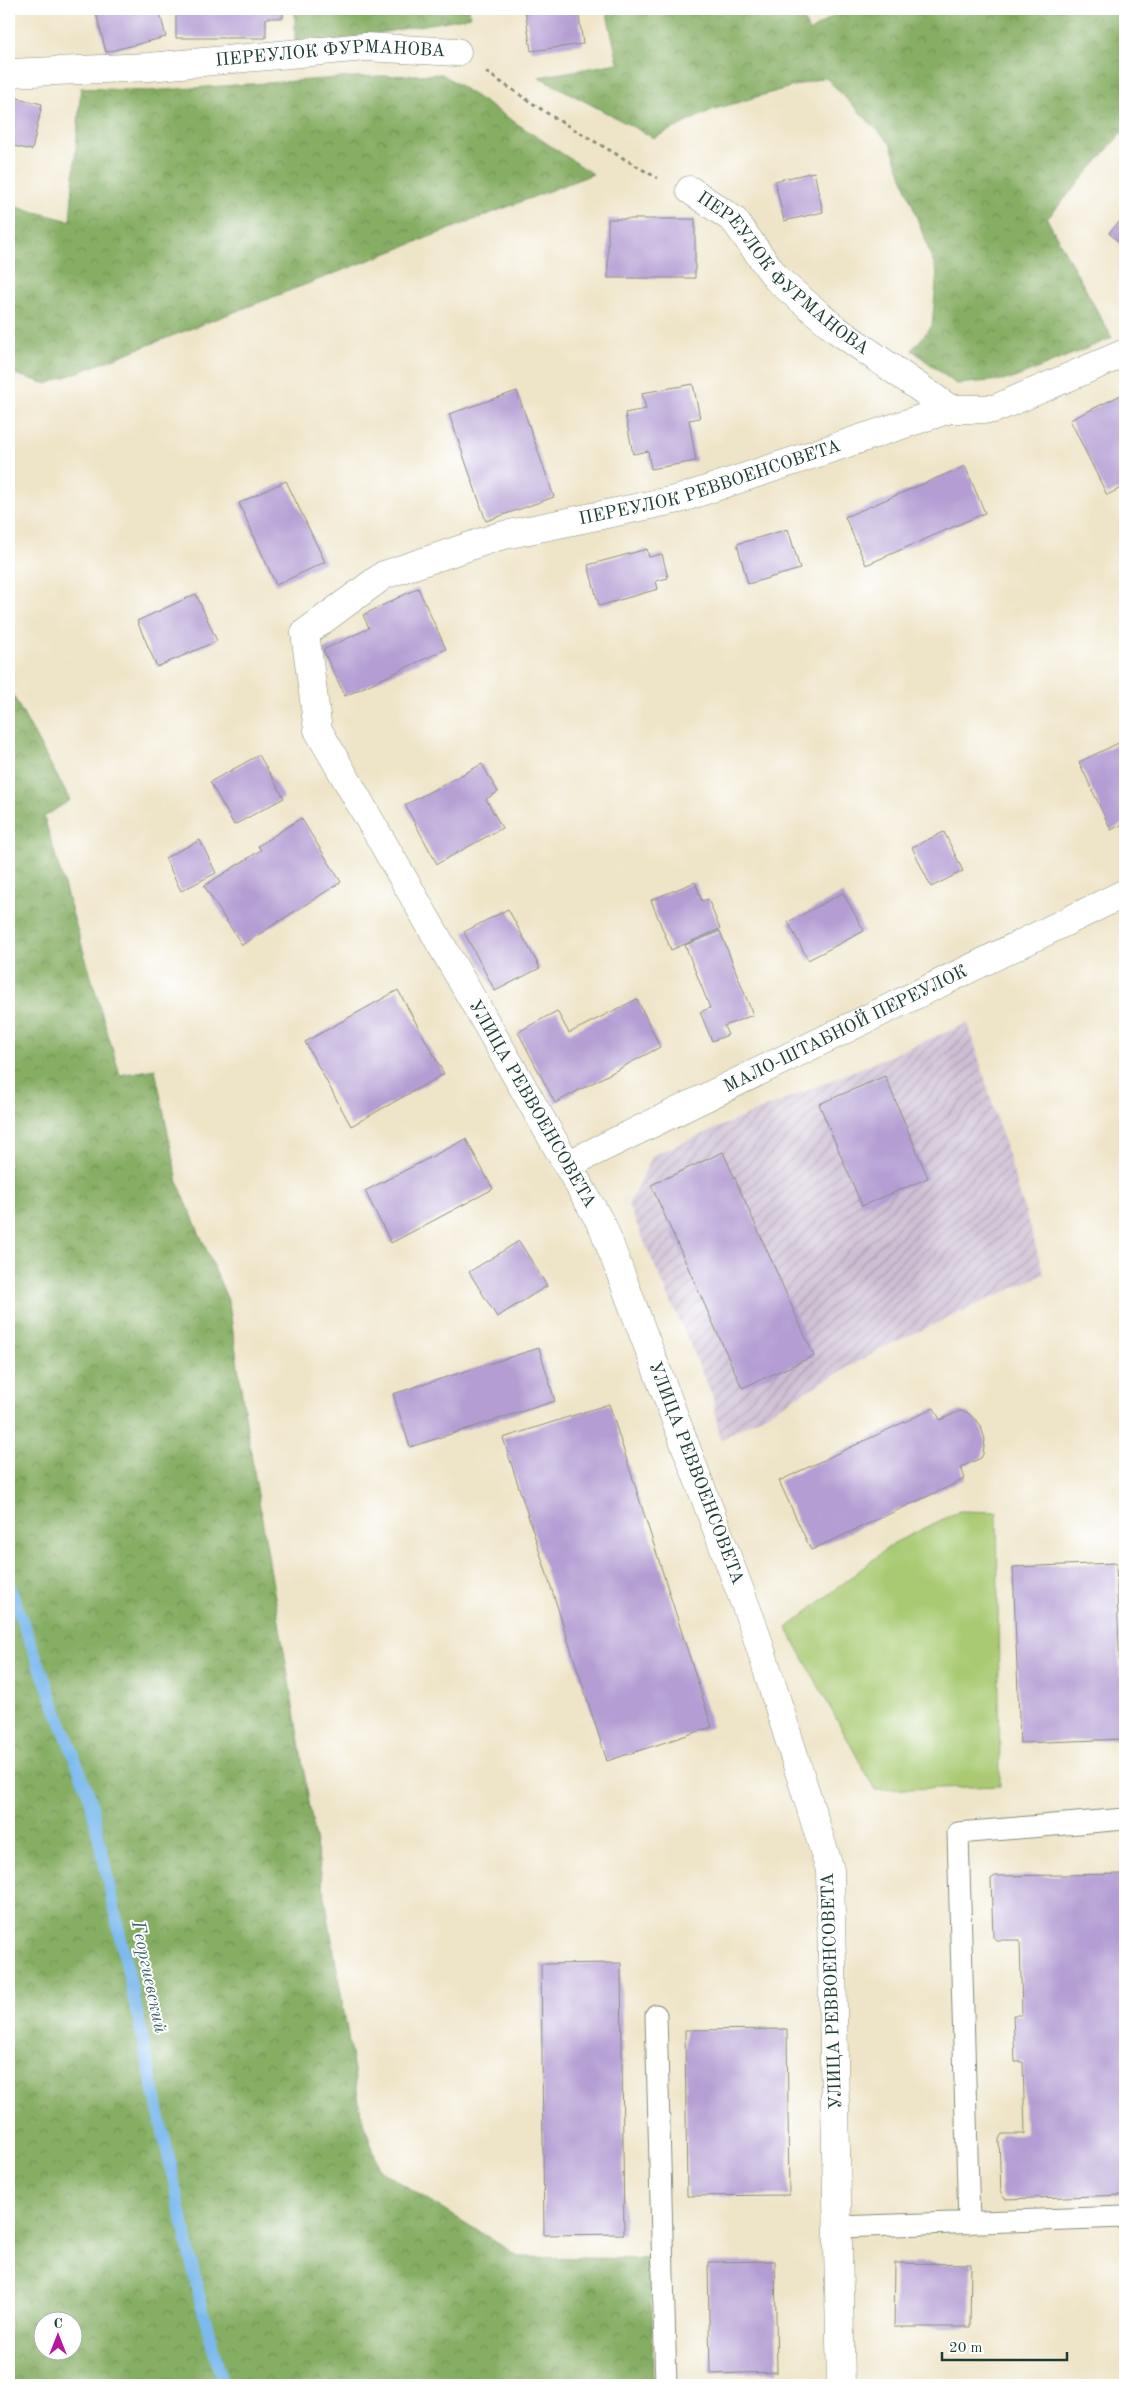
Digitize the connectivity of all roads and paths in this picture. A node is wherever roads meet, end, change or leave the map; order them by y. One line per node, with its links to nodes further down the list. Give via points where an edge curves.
1 (457, 52): 2 (street, ПЕРЕУЛОК ФУРМАНОВА, via 365,47 149,67); 3 (path, ПЕРЕУЛОК ФУРМАНОВА, via 561,122 651,176)
2 (9, 73)
3 (690, 190): 5 (street, ПЕРЕУЛОК ФУРМАНОВА, via 734,220 777,279 837,330)
4 (1125, 353): 5 (street, ПЕРЕУЛОК РЕВВОЕНСОВЕТА, via 994,409)
5 (950, 409): 6 (street, ПЕРЕУЛОК РЕВВОЕНСОВЕТА, via 679,499 500,536 384,575)
6 (304, 633): 8 (street, УЛИЦА РЕВВОЕНСОВЕТА, via 318,730)
7 (1125, 893): 8 (street, МАЛО-ШТАБНОЙ ПЕРЕУЛОК)
8 (567, 1165): 13 (street, УЛИЦА РЕВВОЕНСОВЕТА, via 603,1227 744,1600 830,1870)
9 (1125, 1819): 12 (lane, via 958,1833)
10 (656, 2015): 14 (lane)
11 (1125, 2217): 12 (lane)
12 (969, 2222): 13 (lane)
13 (838, 2227): 15 (street, УЛИЦА РЕВВОЕНСОВЕТА)
14 (666, 2385)
15 (841, 2385)

